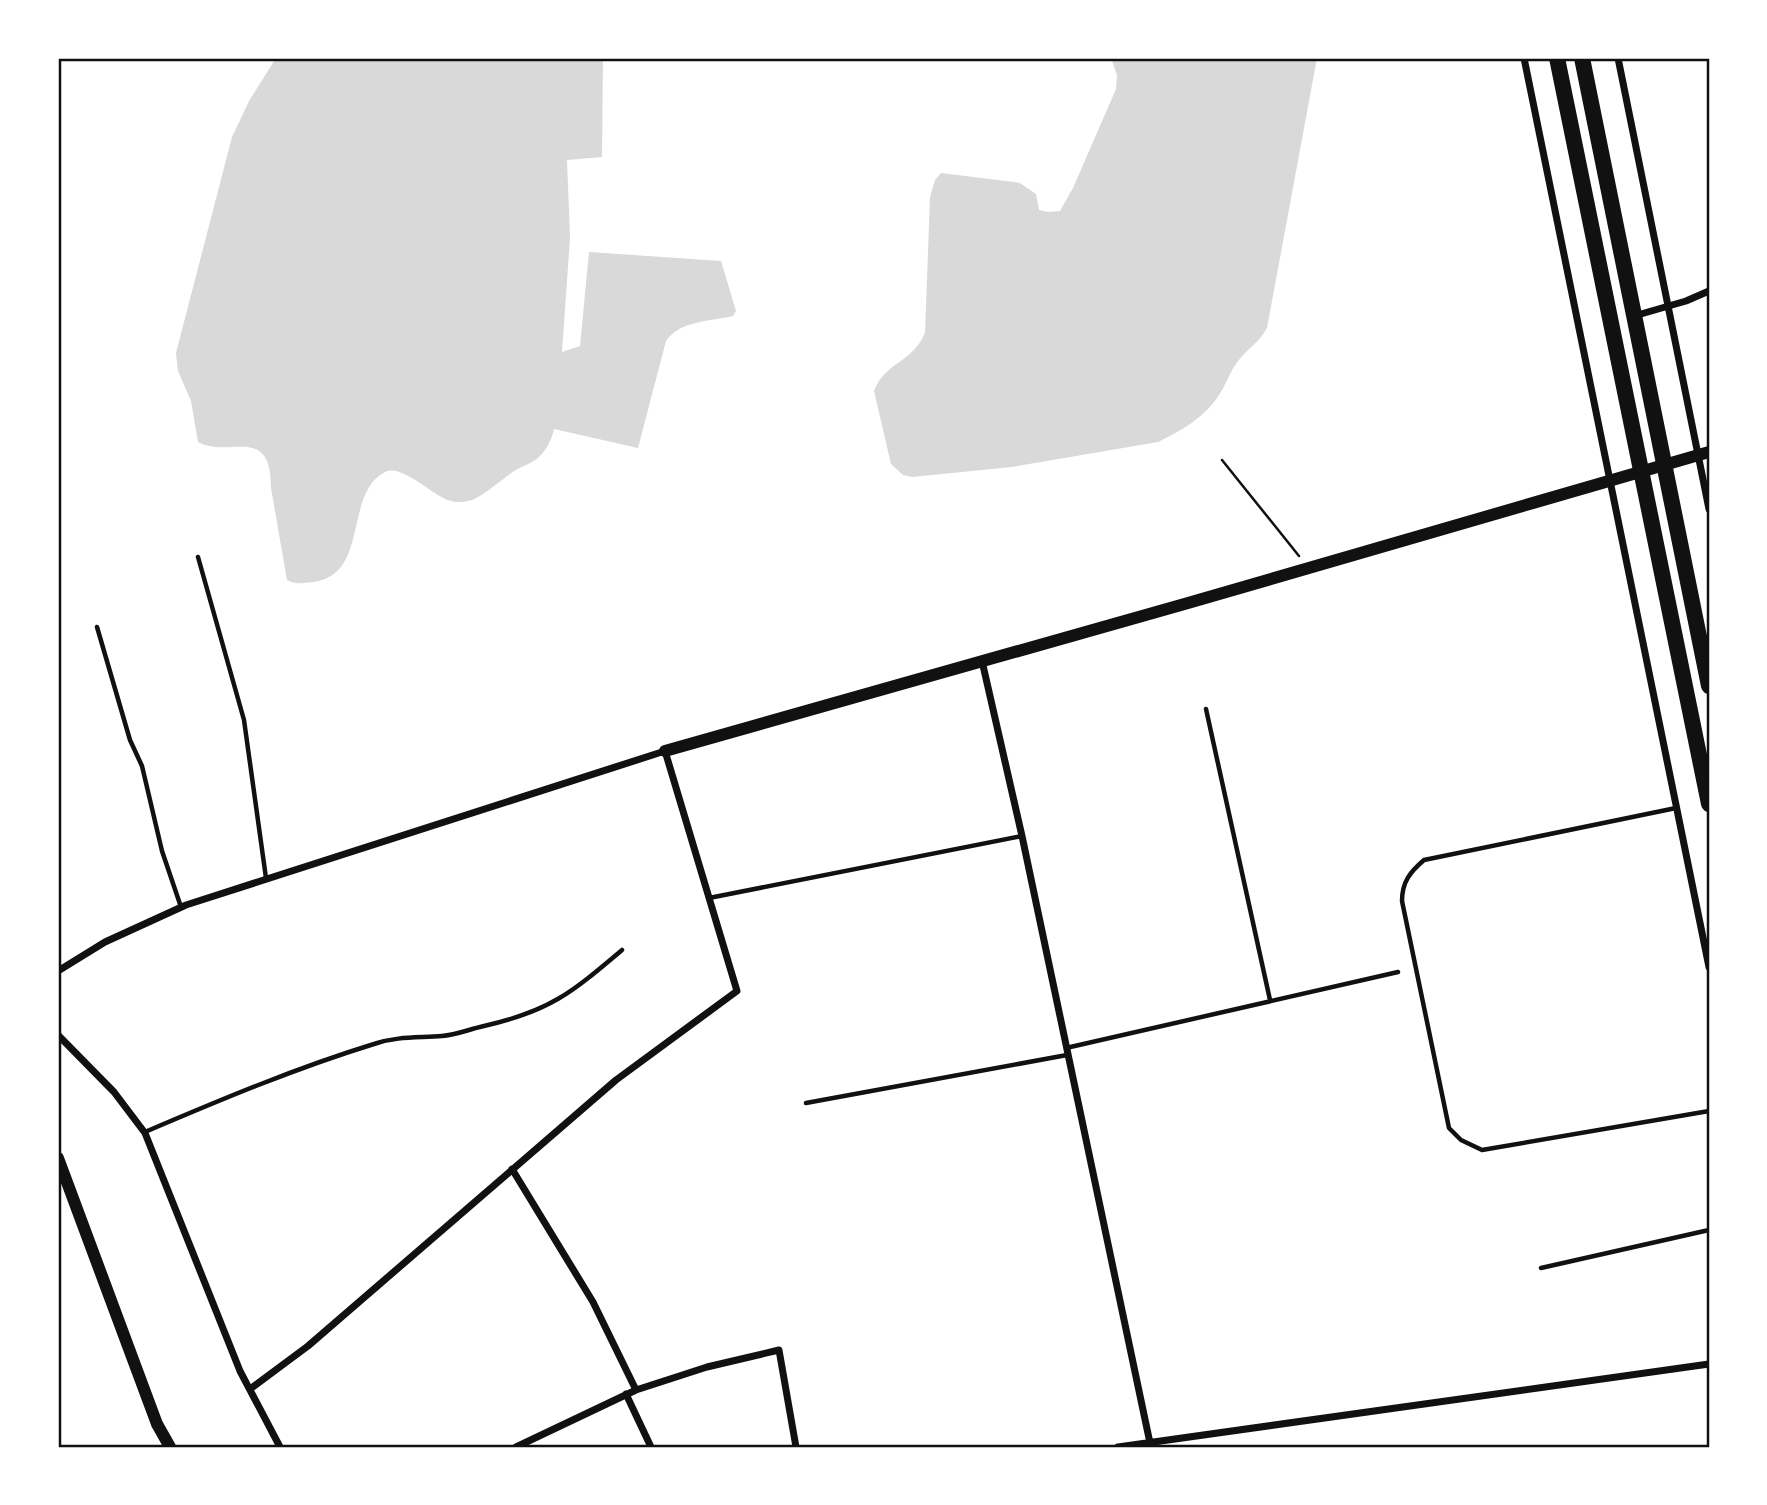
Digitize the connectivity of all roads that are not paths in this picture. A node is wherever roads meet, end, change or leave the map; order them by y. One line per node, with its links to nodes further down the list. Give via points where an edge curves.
1 (1524, 58): 11 (street)
2 (1557, 58): 10 (main road)
3 (1581, 58): 7 (main road)
4 (1618, 58): 6 (street)
5 (1709, 291): 6 (street)
6 (1668, 306): 7 (street); 8 (street)
7 (1634, 316): 9 (main road)
8 (1704, 454): 9 (street); 12 (street)
9 (1664, 465): 10 (street); 16 (main road)
10 (1641, 471): 11 (street); 19 (main road)
11 (1609, 481): 15 (street); 20 (street)
12 (1709, 509)
13 (198, 557): 22 (lane, via 244,720)
14 (97, 626): 24 (lane)
15 (982, 662): 18 (street); 21 (street)
16 (1709, 686)
17 (1206, 709): 29 (lane)
18 (665, 751): 22 (street); 23 (street)
19 (1709, 804)
20 (1676, 808): 26 (street); 33 (lane, via 1424,860 1406,878 1402,901 1449,1128 1461,1140 1482,1150)
21 (1022, 836): 23 (lane); 31 (street)
22 (266, 878): 24 (street)
23 (709, 898): 36 (street, via 737,991 616,1080)
24 (181, 907): 27 (street, via 105,942)
25 (621, 950): 34 (lane, via 576,988 535,1012 444,1036 376,1043 245,1090)
26 (1709, 967)
27 (58, 971)
28 (1398, 972): 29 (lane)
29 (1270, 1000): 31 (lane)
30 (58, 1035): 34 (street, via 114,1092)
31 (1067, 1051): 32 (lane); 43 (street)
32 (806, 1103)
33 (1709, 1111)
34 (145, 1133): 40 (street)
35 (58, 1158): 44 (street, via 157,1424)
36 (512, 1169): 40 (street, via 308,1346); 41 (street, via 593,1302)
37 (1709, 1230): 38 (lane)
38 (1541, 1268)
39 (1709, 1364): 43 (street)
40 (250, 1389): 45 (street)
41 (636, 1390): 42 (street); 48 (street, via 779,1350)
42 (626, 1394): 46 (street); 47 (street)
43 (1150, 1443): 49 (street)
44 (170, 1447)
45 (280, 1447)
46 (516, 1447)
47 (651, 1447)
48 (796, 1447)
49 (1118, 1447)

